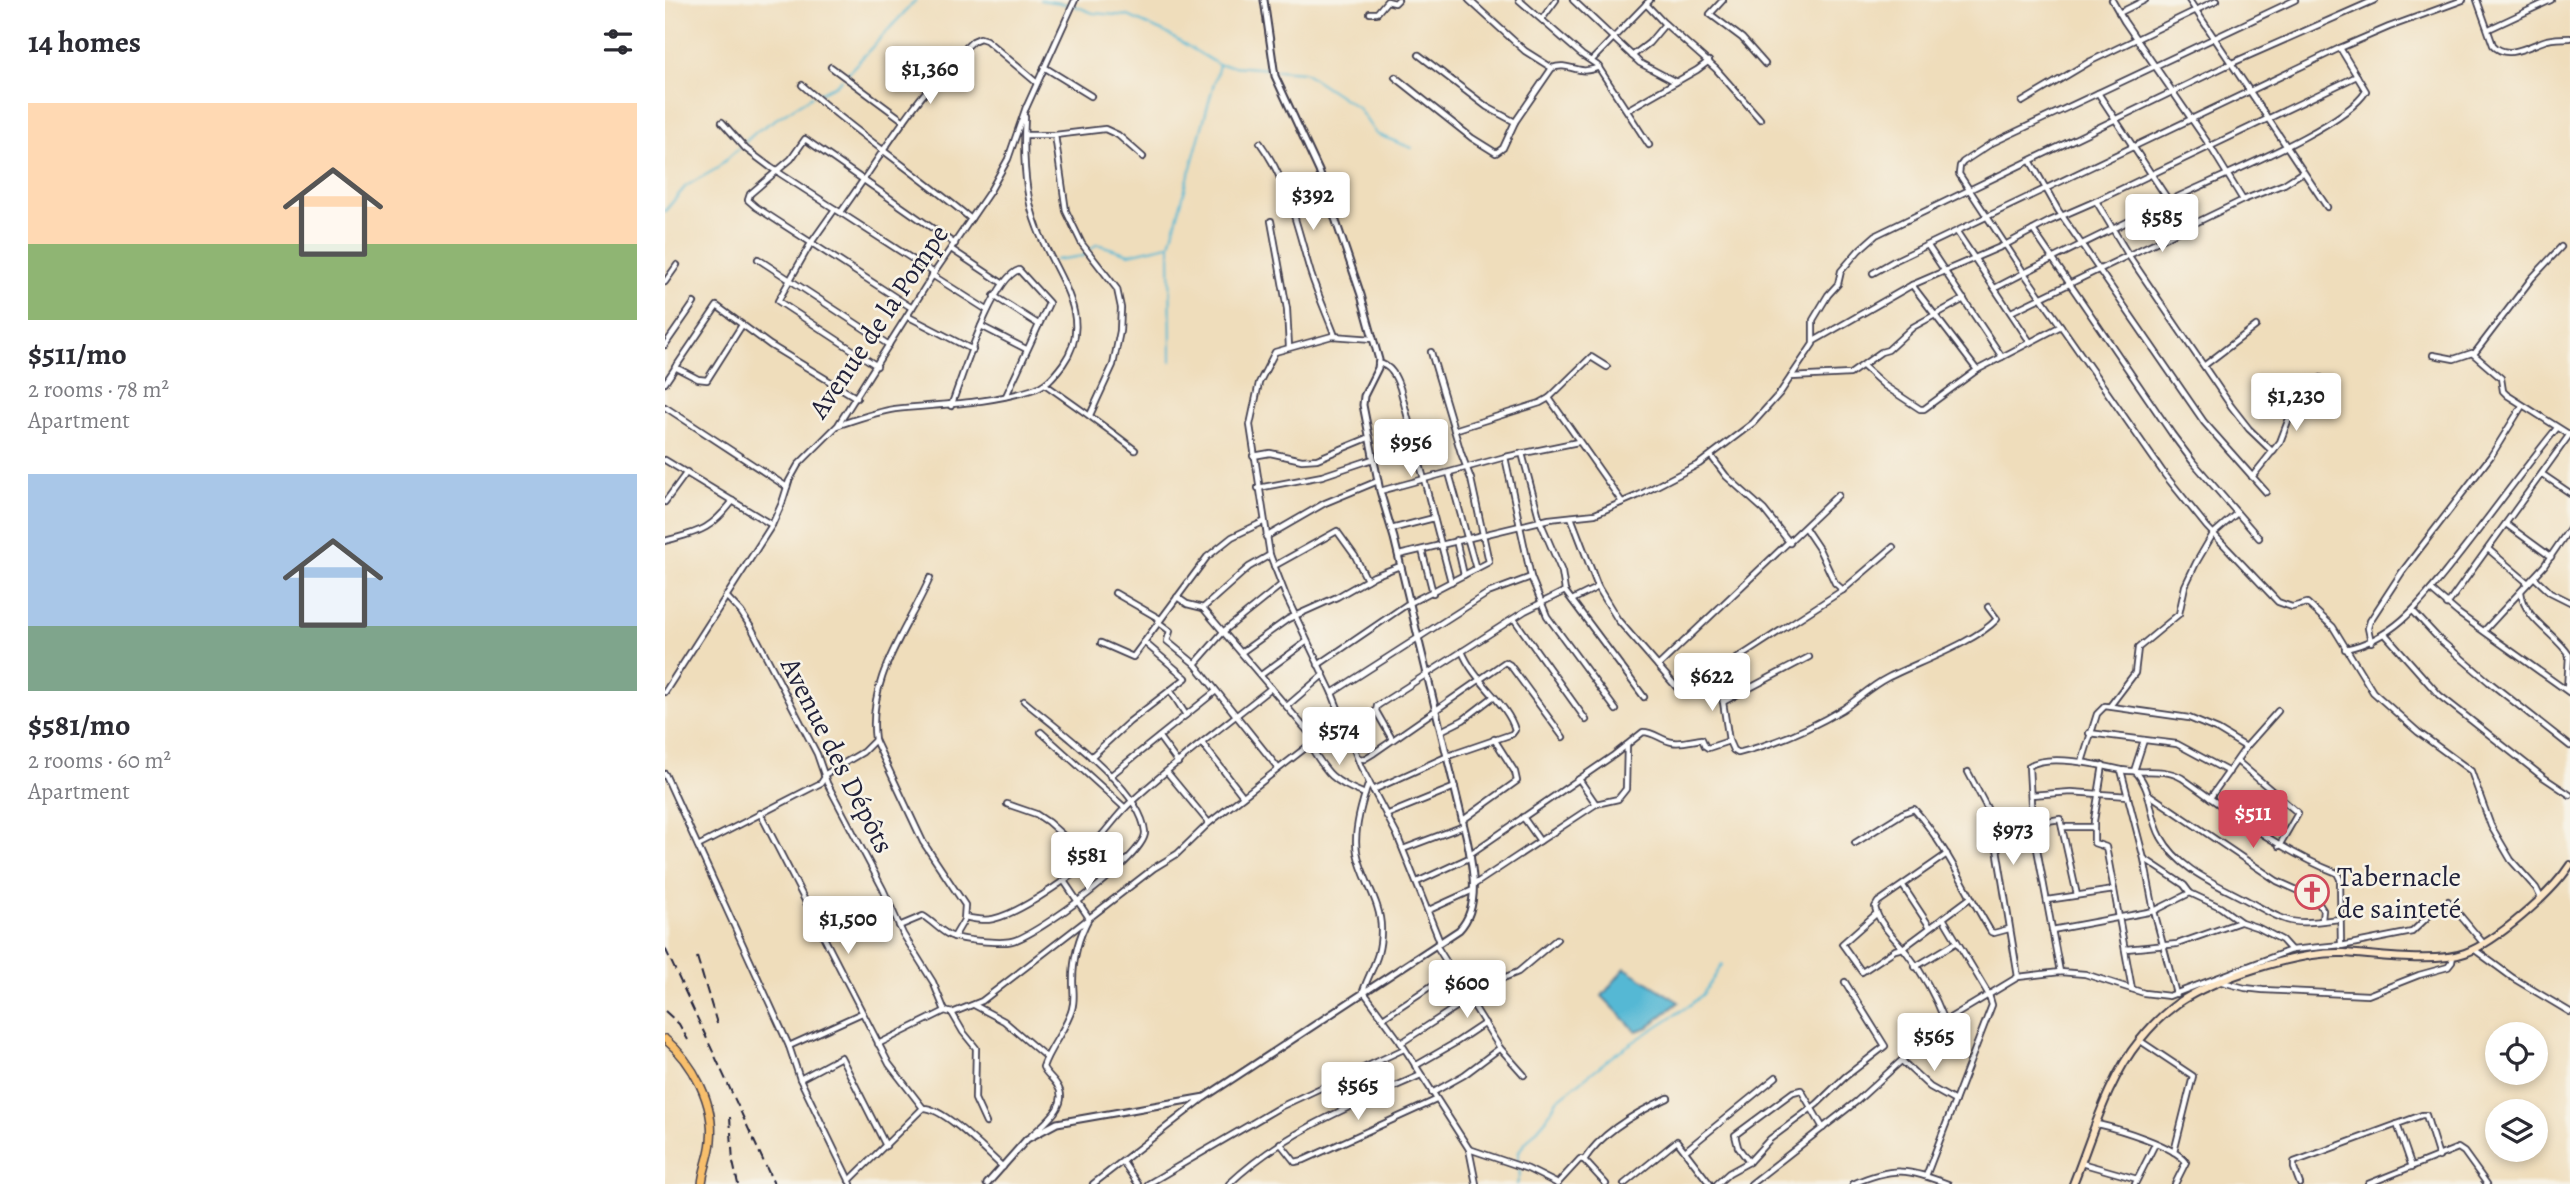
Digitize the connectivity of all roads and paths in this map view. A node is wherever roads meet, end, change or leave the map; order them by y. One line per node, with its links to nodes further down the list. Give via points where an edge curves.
1 (1075, 0): 37 (street, Avenue de la Pompe)
2 (1264, 0): 126 (street, via 1275,76 1319,171)
3 (1398, 0): 20 (street, via 1387,1 1379,12)
4 (1469, 0): 40 (street, via 1525,51)
5 (1519, 0): 22 (street)
6 (1556, 0): 22 (street)
7 (1573, 0): 25 (street)
8 (1723, 0): 35 (street, via 1710,14 1742,38)
9 (2112, 0): 21 (street)
10 (2145, 0): 21 (street)
11 (2189, 0): 19 (street)
12 (2217, 0): 19 (street)
13 (2295, 0): 26 (street)
14 (2375, 0): 34 (street)
15 (2460, 0): 29 (street)
16 (2477, 0): 24 (street)
17 (2551, 0): 24 (street)
18 (1648, 2): 23 (street); 25 (street)
19 (2196, 10): 26 (street); 28 (street)
20 (1370, 13)
21 (2119, 13): 28 (street)
22 (1542, 19): 32 (street)
23 (1665, 24): 31 (street); 33 (street)
24 (2489, 29): 27 (street, via 2495,48 2507,52)
25 (1613, 38): 31 (street); 32 (street)
26 (2215, 38): 34 (street); 39 (street)
27 (2570, 38)
28 (2137, 40): 39 (street); 50 (street)
29 (2340, 48): 41 (street); 46 (street)
30 (1419, 55): 59 (street, via 1487,107)
31 (1632, 56): 43 (street)
32 (1591, 60): 38 (street)
33 (1709, 61): 43 (street); 53 (street)
34 (2232, 63): 46 (street); 48 (street)
35 (1765, 64)
36 (831, 67): 57 (street)
37 (1044, 67): 44 (street, Avenue de la Pompe); 49 (street)
38 (1599, 67): 40 (street, via 1579,72 1563,65); 52 (street)
39 (2157, 67): 47 (street); 48 (street)
40 (1552, 68): 59 (street)
41 (2357, 76): 54 (street); 64 (street, via 2365,95 2330,122)
42 (1395, 77): 59 (street, via 1496,153)
43 (1676, 82): 52 (street)
44 (1037, 83): 51 (street, Avenue de la Pompe); 57 (street, via 980,38 937,77)
45 (802, 85): 67 (street)
46 (2251, 91): 54 (street); 56 (street)
47 (2098, 93): 55 (street); 76 (street, via 1992,143 1963,162 1959,174)
48 (2173, 93): 55 (street); 56 (street)
49 (1091, 96)
50 (2022, 102)
51 (1026, 107): 60 (street); 84 (street, Avenue de la Pompe, via 1007,159)
52 (1627, 110): 63 (street)
53 (1760, 119)
54 (2270, 119): 64 (street); 65 (street)
55 (2115, 120): 66 (street); 69 (street)
56 (2192, 120): 65 (street); 66 (street)
57 (904, 121): 67 (street)
58 (722, 122): 70 (street, via 746,149)
59 (1515, 122)
60 (1025, 135): 61 (street); 148 (street, via 1027,182 1037,228 1077,318 1074,346)
61 (1055, 135): 68 (street, via 1111,130); 155 (street, via 1066,211 1082,244 1117,289 1121,308 1113,365)
62 (1260, 143): 125 (street, via 1290,198)
63 (1649, 145)
64 (2287, 145): 71 (street); 72 (street)
65 (2210, 146): 72 (street); 73 (street)
66 (2134, 148): 73 (street); 75 (street)
67 (884, 151): 74 (street); 84 (street)
68 (1143, 157)
69 (2031, 162): 75 (street); 76 (street)
70 (775, 171): 74 (street, via 806,139); 81 (street); 89 (street, via 748,200)
71 (2303, 172): 77 (street); 80 (street)
72 (2227, 173): 77 (street); 79 (street)
73 (2152, 174): 78 (street); 79 (street)
74 (865, 180): 81 (street); 92 (street)
75 (2045, 189): 82 (street); 83 (street)
76 (1970, 190): 83 (street); 127 (street, via 1864,245 1841,271 1838,284 1815,318)
77 (2243, 200): 95 (street)
78 (2097, 201): 82 (street); 86 (street)
79 (2169, 201): 86 (street)
80 (2327, 208)
81 (838, 211): 89 (street); 104 (street)
82 (2062, 216): 87 (street); 90 (street)
83 (1988, 217): 88 (street); 91 (street)
84 (971, 219): 92 (street, Avenue de la Pompe)
85 (1271, 222): 131 (street)
86 (2112, 229): 90 (street); 95 (street)
87 (2033, 230): 91 (street); 96 (street)
88 (1957, 232): 93 (street); 98 (street)
89 (811, 243): 105 (street); 115 (street)
90 (2082, 243): 96 (street); 100 (street)
91 (2005, 245): 98 (street); 103 (street)
92 (953, 247): 104 (street, Avenue de la Pompe); 107 (street)
93 (1928, 247): 101 (street); 102 (street)
94 (2561, 247): 135 (street)
95 (2129, 256): 100 (street); 139 (street)
96 (2051, 257): 103 (street); 108 (street)
97 (758, 259): 105 (street)
98 (1974, 259): 101 (street); 110 (street)
99 (677, 265): 106 (street)
100 (2101, 270): 108 (street); 174 (street, via 2204,422)
101 (1944, 272): 109 (street); 113 (street)
102 (1873, 273)
103 (2024, 273): 110 (street); 112 (street)
104 (933, 274): 115 (street, Avenue de la Pompe); 116 (street)
105 (789, 278): 130 (street); 141 (street, via 779,303)
106 (665, 282)
107 (1002, 283): 111 (street); 120 (street, via 1019,270 1043,294 1049,303)
108 (2070, 284): 112 (street); 186 (street, via 2166,425)
109 (1912, 285): 118 (street); 127 (street)
110 (1995, 288): 117 (street)
111 (994, 296): 116 (street); 120 (street)
112 (2042, 298): 117 (street); 123 (street)
113 (1964, 299): 118 (street); 137 (street)
114 (694, 303): 129 (street)
115 (912, 308): 119 (street, Avenue de la Pompe)
116 (987, 310): 122 (street)
117 (2011, 312): 128 (street)
118 (1935, 314): 142 (street); 144 (street)
119 (907, 316): 130 (street, Avenue de la Pompe); 133 (street)
120 (1038, 324): 132 (street)
121 (743, 325): 140 (street, via 707,380); 140 (street, via 716,307); 150 (street)
122 (981, 326): 132 (street); 133 (street)
123 (2061, 326): 128 (street); 198 (street, via 2158,466)
124 (2256, 326): 139 (street)
125 (1335, 337): 126 (street); 131 (street)
126 (1373, 339): 138 (street)
127 (1814, 341): 145 (street)
128 (2030, 342): 137 (street)
129 (665, 345)
130 (889, 345): 141 (street, Avenue de la Pompe)
131 (1289, 347): 165 (street, via 1273,355 1257,390 1250,425)
132 (1026, 349): 149 (street)
133 (973, 350): 152 (street)
134 (1431, 352): 158 (street)
135 (2474, 354): 136 (street, via 2454,359); 153 (street, via 2501,378 2505,393)
136 (2433, 355)
137 (2002, 357): 144 (street)
138 (1378, 363): 160 (street, via 1363,401); 175 (street, via 1390,369 1400,388)
139 (2205, 365): 163 (street, via 2239,417)
140 (675, 366): 147 (street)
141 (877, 366): 150 (street, Avenue de la Pompe)
142 (1863, 366): 144 (street, via 1896,394 1924,409); 145 (street, via 1849,375)
143 (1607, 368): 151 (street, via 1591,357)
144 (1977, 370)
145 (1790, 377): 166 (street, via 1753,423)
146 (2321, 378): 163 (street, via 2288,421)
147 (665, 383)
148 (1046, 385): 149 (street); 155 (street)
149 (1005, 397): 152 (street)
150 (857, 398): 156 (street, Avenue de la Pompe)
151 (1549, 398): 158 (street); 161 (street)
152 (951, 406): 156 (street, via 895,410)
153 (2522, 406): 157 (street); 249 (street, via 2491,456 2370,621)
154 (666, 411): 177 (street)
155 (1090, 415): 162 (street)
156 (838, 425): 177 (street, Avenue de la Pompe, via 798,465)
157 (2557, 428): 159 (street); 226 (street)
158 (1454, 429): 170 (street)
159 (2570, 435): 173 (street)
160 (1368, 438): 165 (street, via 1317,459); 168 (street)
161 (1578, 442): 164 (street); 185 (street)
162 (1135, 450)
163 (2273, 452): 174 (street)
164 (1522, 453): 167 (street); 189 (street)
165 (1253, 456): 178 (street)
166 (1710, 456): 185 (street); 204 (street)
167 (1505, 457): 170 (street); 193 (street)
168 (1373, 459): 176 (street); 178 (street, via 1322,476)
169 (665, 460): 171 (street)
170 (1467, 467): 172 (street); 197 (street)
171 (687, 472): 183 (street); 184 (street)
172 (1449, 472): 175 (street); 200 (street)
173 (2542, 474): 181 (street); 191 (street)
174 (2252, 477): 180 (street)
175 (1424, 480): 179 (street); 188 (street)
176 (1378, 481): 179 (street); 199 (street, via 1325,503)
177 (787, 487): 192 (street, Avenue de la Pompe)
178 (1258, 488): 190 (street)
179 (1380, 491): 195 (street)
180 (2266, 492)
181 (2570, 493)
182 (1838, 495): 194 (street)
183 (733, 500): 192 (street); 203 (street, via 717,521 702,531)
184 (665, 502)
185 (1622, 502): 187 (street, via 1595,514)
186 (2237, 513): 198 (street); 201 (street)
187 (1571, 517): 189 (street); 223 (street)
188 (1435, 518): 195 (street); 205 (street)
189 (1540, 521): 193 (street); 224 (street)
190 (1263, 522): 199 (street); 231 (street, via 1215,549)
191 (2506, 524): 207 (street); 211 (street)
192 (772, 525): 230 (street, Avenue de la Pompe)
193 (1519, 526): 197 (street); 216 (street)
194 (1805, 528): 204 (street); 225 (street)
195 (1391, 529): 210 (street)
196 (2570, 529): 211 (street)
197 (1484, 534): 200 (street); 214 (street, via 1489,561)
198 (2213, 534): 251 (street, via 2278,602 2292,607 2304,603 2314,609 2333,627); 274 (street, via 2187,580 2179,614 2138,648 2135,673)
199 (1266, 537): 209 (street)
200 (1467, 538): 202 (street); 214 (street)
201 (2259, 538)
202 (1456, 540): 205 (street); 215 (street)
203 (665, 541)
204 (1790, 543): 257 (street)
205 (1442, 545): 208 (street); 220 (street)
206 (1893, 547): 225 (street)
207 (2488, 549): 221 (street); 236 (street)
208 (1422, 550): 210 (street); 229 (street)
209 (1270, 555): 212 (street); 238 (street, via 1248,566)
210 (1399, 555): 213 (street)
211 (2551, 557): 217 (street)
212 (1273, 566): 219 (street, via 1336,531); 222 (street)
213 (1400, 566): 219 (street); 235 (street)
214 (1476, 569): 215 (street)
215 (1464, 575): 220 (street)
216 (1531, 577): 233 (street); 246 (street, via 1488,593)
217 (2534, 577): 221 (street); 234 (street)
218 (930, 578): 291 (street, via 878,685)
219 (1367, 580): 240 (street)
220 (1451, 582): 229 (street)
221 (2528, 583): 227 (street)
222 (1281, 585): 240 (street); 243 (street)
223 (1598, 587): 232 (street); 257 (street, via 1618,620)
224 (1565, 590): 232 (street); 233 (street)
225 (1843, 590): 261 (street)
226 (2431, 590): 236 (street); 239 (street)
227 (2521, 592): 244 (street); 267 (street, via 2534,617 2569,655)
228 (1115, 593): 242 (street)
229 (1433, 593): 235 (street)
230 (726, 596): 266 (street, Avenue de la Pompe); 317 (street, Avenue des Dépôts, via 752,629 817,754)
231 (1177, 597): 238 (street); 242 (street)
232 (1572, 600): 270 (street)
233 (1542, 601): 241 (street); 276 (street, via 1549,620)
234 (2570, 602)
235 (1409, 604): 246 (street); 256 (street)
236 (2447, 605): 244 (street)
237 (1988, 607): 294 (street, via 1997,619 1983,630 1885,679 1815,724 1738,753)
238 (1203, 608): 243 (street)
239 (2413, 611): 245 (street); 298 (street, via 2440,640)
240 (1294, 616): 248 (street); 253 (street)
241 (1514, 618): 252 (street); 281 (street)
242 (1159, 621): 247 (street); 255 (street, via 1171,631 1167,641)
243 (1224, 631): 253 (street); 255 (street)
244 (2484, 631): 267 (street)
245 (2385, 634): 249 (street); 326 (street, via 2439,695)
246 (1418, 638): 258 (street); 268 (street)
247 (1144, 642): 250 (street, via 1132,657); 264 (street, via 1185,676)
248 (1306, 642): 256 (street); 259 (street)
249 (2371, 642): 251 (street)
250 (1101, 643)
251 (2345, 649): 363 (street, via 2372,692 2471,771 2491,826)
252 (1462, 651): 258 (street); 262 (street)
253 (1242, 652): 259 (street)
254 (1809, 657): 272 (street)
255 (1195, 664): 265 (street)
256 (1318, 665): 260 (street)
257 (1658, 666): 261 (street, via 1681,692)
258 (1427, 673): 275 (street); 289 (street, via 1376,708)
259 (1261, 674): 263 (street)
260 (1323, 675): 268 (street); 273 (street)
261 (1712, 676): 272 (street)
262 (1478, 680): 269 (street); 275 (street); 288 (street, via 1504,662 1509,664)
263 (1272, 688): 273 (street); 280 (street)
264 (1170, 690): 279 (street); 303 (street)
265 (1216, 691): 279 (street); 280 (street)
266 (665, 692)
267 (2568, 692)
268 (1332, 693): 278 (street)
269 (1493, 696): 284 (street); 290 (street, via 1515,730)
270 (1644, 697)
271 (1024, 701): 303 (street)
272 (1723, 702): 294 (street)
273 (1287, 706): 292 (street)
274 (2110, 706): 286 (street, via 2100,709); 299 (street, via 2189,718)
275 (1435, 709): 284 (street); 289 (street)
276 (1616, 710)
277 (2278, 711): 299 (street)
278 (1341, 714): 282 (street); 283 (street)
279 (1186, 715): 287 (street)
280 (1236, 715): 295 (street); 309 (street)
281 (1586, 720)
282 (1331, 728): 283 (street); 292 (street)
283 (1346, 731): 304 (street)
284 (1441, 731): 302 (street)
285 (1041, 732): 333 (street)
286 (2089, 733): 293 (street); 306 (street)
287 (1159, 737): 307 (street); 316 (street)
288 (1563, 737)
289 (1392, 739): 304 (street)
290 (1494, 739): 302 (street); 339 (street, via 1517,781)
291 (875, 740): 300 (street); 301 (street)
292 (1314, 740): 296 (street)
293 (2144, 740): 311 (street); 314 (street, via 2177,744)
294 (1729, 741): 297 (street, via 1708,748 1702,739 1669,742 1643,732)
295 (1202, 743): 307 (street); 327 (street)
296 (1309, 744): 309 (street); 323 (street, via 1329,775)
297 (1627, 744): 318 (street); 332 (street, via 1625,792 1618,799)
298 (2570, 746)
299 (2246, 747): 305 (street)
300 (880, 751): 301 (street); 369 (street, via 923,842 965,905)
301 (863, 752): 317 (street)
302 (1448, 756): 320 (street); 321 (street)
303 (1091, 757): 316 (street)
304 (1361, 759): 319 (street)
305 (2237, 761): 314 (street); 347 (street, via 2298,813)
306 (2082, 762): 308 (street); 324 (street, via 2030,764)
307 (1178, 763): 312 (street)
308 (2103, 765): 310 (street); 322 (street)
309 (1278, 768): 327 (street)
310 (2121, 770): 311 (street); 328 (street)
311 (2135, 771): 325 (street); 329 (street, via 2175,774)
312 (1167, 772): 330 (street); 338 (street)
313 (1968, 772): 342 (street)
314 (2229, 772): 329 (street)
315 (665, 774): 345 (street)
316 (1110, 776): 330 (street)
317 (824, 779): 334 (street); 376 (street, Avenue des Dépôts)
318 (1579, 779): 332 (street); 336 (street)
319 (1369, 782): 321 (street); 323 (street)
320 (1455, 787): 335 (street); 339 (street)
321 (1373, 790): 335 (street)
322 (2099, 793): 324 (street); 328 (street); 341 (street)
323 (1365, 794): 400 (street, via 1357,852 1381,926 1379,959)
324 (2031, 795): 337 (street)
325 (2150, 795): 374 (street, via 2277,881 2315,898 2323,910); 374 (street, via 2150,809 2162,839 2190,869 2284,920)
326 (2570, 795)
327 (1243, 796): 338 (street)
328 (2128, 796): 353 (street)
329 (2210, 798): 347 (street)
330 (1132, 801): 333 (street); 365 (street, via 1144,828 1143,841 1115,872)
331 (1007, 804): 350 (street, via 1048,821)
332 (1596, 804): 343 (street)
333 (1125, 808): 350 (street)
334 (760, 813): 345 (street); 407 (street)
335 (1386, 815): 349 (street)
336 (1523, 817): 343 (street); 348 (street)
337 (2032, 822): 340 (street, via 2057,818); 342 (street); 364 (street)
338 (1209, 823): 370 (street, via 1177,854)
339 (1463, 823): 346 (street); 349 (street)
340 (2061, 827): 341 (street); 361 (street)
341 (2094, 827): 359 (street, via 2095,845 2106,847)
342 (1994, 830): 378 (street)
343 (1540, 841): 358 (street)
344 (1855, 843): 352 (street, via 1912,808)
345 (698, 846): 415 (street)
346 (1469, 846): 348 (street); 351 (street)
347 (2279, 846): 373 (street, via 2337,873)
348 (1478, 848): 351 (street)
349 (1403, 849): 356 (street)
350 (1084, 854): 355 (street, via 1076,860 1078,871)
351 (1471, 855): 356 (street); 358 (street)
352 (1947, 855): 357 (street); 362 (street)
353 (2144, 859): 360 (street); 367 (street)
354 (2570, 865): 363 (main road)
355 (1064, 881): 365 (street); 369 (street, via 996,919)
356 (1417, 882): 366 (street)
357 (1903, 886): 368 (street, via 1878,902); 377 (street)
358 (1474, 887): 366 (street); 383 (street, via 1462,927)
359 (2114, 890): 361 (street); 372 (street)
360 (2190, 892): 367 (street); 375 (street)
361 (2077, 895): 364 (street)
362 (1970, 898): 371 (street); 378 (street, via 1993,933)
363 (2541, 898): 384 (main road)
364 (2047, 900): 379 (street)
365 (1077, 902): 370 (street); 380 (street, via 1014,941)
366 (1429, 910): 383 (street)
367 (2154, 911): 372 (street); 385 (street)
368 (1877, 914): 386 (street); 386 (street, via 1842,944 1862,972)
369 (965, 917): 380 (street)
370 (1089, 918): 404 (street); 418 (street, via 1076,952 1071,1014)
371 (1943, 918): 377 (street); 382 (street)
372 (2120, 919): 379 (street); 388 (street)
373 (2341, 919): 374 (street); 387 (street)
374 (2322, 920)
375 (2241, 922): 385 (street); 390 (street, via 2282,940)
376 (899, 926): 380 (street, via 925,916); 405 (street, Avenue des Dépôts, via 933,982)
377 (1930, 926): 386 (street)
378 (2009, 929): 396 (street)
379 (2052, 930): 394 (street)
380 (954, 937)
381 (1557, 939): 403 (street, via 1518,972)
382 (1957, 942): 392 (street); 402 (street)
383 (1438, 943): 393 (street); 400 (street)
384 (2484, 944): 387 (street, via 2448,901 2412,932); 389 (main road)
385 (2164, 947): 388 (street); 401 (street)
386 (1903, 948): 392 (street)
387 (2341, 948): 390 (street); 391 (main road); 395 (main road)
388 (2126, 949): 399 (street)
389 (2474, 949): 391 (main road); 406 (street)
390 (2291, 950): 395 (street)
391 (2453, 956): 398 (street, via 2448,967 2368,995 2245,989)
392 (1915, 967): 410 (street)
393 (1452, 972): 403 (street); 409 (street)
394 (2060, 972): 396 (street); 399 (street, via 2085,974)
395 (2236, 973): 398 (main road); 401 (street)
396 (2018, 977): 402 (street)
397 (1845, 982): 431 (street, via 1885,1046)
398 (2222, 982): 413 (main road, via 2179,1003)
399 (2131, 989): 401 (street, via 2161,997)
400 (1363, 991): 409 (street); 426 (street)
401 (2176, 994)
402 (1989, 995): 410 (street); 429 (street, via 1992,1005)
403 (1468, 999): 411 (street); 416 (street)
404 (974, 1005): 408 (street); 418 (street, via 1004,1021)
405 (945, 1012): 408 (street); 414 (street)
406 (2570, 1012)
407 (862, 1013): 414 (street); 415 (street)
408 (952, 1013): 432 (street, via 976,1048 975,1099)
409 (1383, 1018): 416 (street)
410 (1945, 1021): 419 (street)
411 (1485, 1023): 417 (street); 420 (street)
412 (665, 1039): 451 (highway, via 686,1062 710,1110 711,1140)
413 (2139, 1040): 433 (main road, via 2114,1080); 442 (street, via 2193,1076)
414 (879, 1044): 430 (street)
415 (789, 1046): 424 (street)
416 (1402, 1046): 420 (street); 457 (street, via 1280,1107)
417 (1500, 1048): 421 (street); 425 (street)
418 (1046, 1057): 436 (street, via 1042,1067 1062,1093 1061,1104)
419 (1902, 1061): 429 (street, via 1930,1087); 435 (street)
420 (1415, 1066): 422 (street)
421 (1524, 1074)
422 (1421, 1075): 425 (street); 437 (street, via 1319,1120)
423 (1776, 1077): 441 (street)
424 (800, 1079): 439 (street, via 841,1058); 452 (street)
425 (1432, 1094): 428 (street)
426 (1205, 1097): 436 (street, via 1068,1120); 445 (street)
427 (1668, 1098): 444 (street, via 1616,1129)
428 (1436, 1100): 437 (street, via 1304,1160 1295,1162); 440 (street)
429 (1955, 1101): 450 (street)
430 (923, 1108): 439 (street); 448 (street, via 945,1117)
431 (1812, 1108): 435 (street); 446 (street, via 1770,1139); 446 (street, via 1798,1089 1735,1135)
432 (986, 1123)
433 (2097, 1124): 438 (street); 447 (main road)
434 (2397, 1124): 443 (street, via 2426,1115); 449 (street); 470 (street, via 2294,1162)
435 (1823, 1128): 465 (street)
436 (1027, 1139): 448 (street)
437 (1280, 1143): 458 (street)
438 (2155, 1144): 442 (street); 453 (street)
439 (886, 1146): 452 (street)
440 (1469, 1149): 459 (street); 460 (street)
441 (1685, 1151): 462 (street, via 1675,1141); 463 (street)
442 (2174, 1152): 469 (street, via 2186,1162)
443 (2439, 1157): 449 (street); 472 (street, via 2461,1149)
444 (1584, 1160): 460 (street, via 1577,1161); 461 (street)
445 (1123, 1162): 455 (street); 456 (street)
446 (1749, 1162): 464 (street)
447 (2081, 1163): 453 (street); 468 (main road)
448 (1003, 1167): 454 (street)
449 (2412, 1167): 471 (street)
450 (1926, 1176): 466 (street, via 1901,1170); 467 (street)
451 (701, 1182)
452 (850, 1182)
453 (2136, 1182)
454 (987, 1184)
455 (1093, 1184)
456 (1138, 1184)
457 (1148, 1184)
458 (1229, 1184)
459 (1476, 1184)
460 (1557, 1184)
461 (1606, 1184)
462 (1623, 1184)
463 (1710, 1184)
464 (1717, 1184)
465 (1751, 1184)
466 (1854, 1184)
467 (1946, 1184)
468 (2073, 1184)
469 (2175, 1184)
470 (2300, 1184)
471 (2368, 1184)
472 (2485, 1184)

